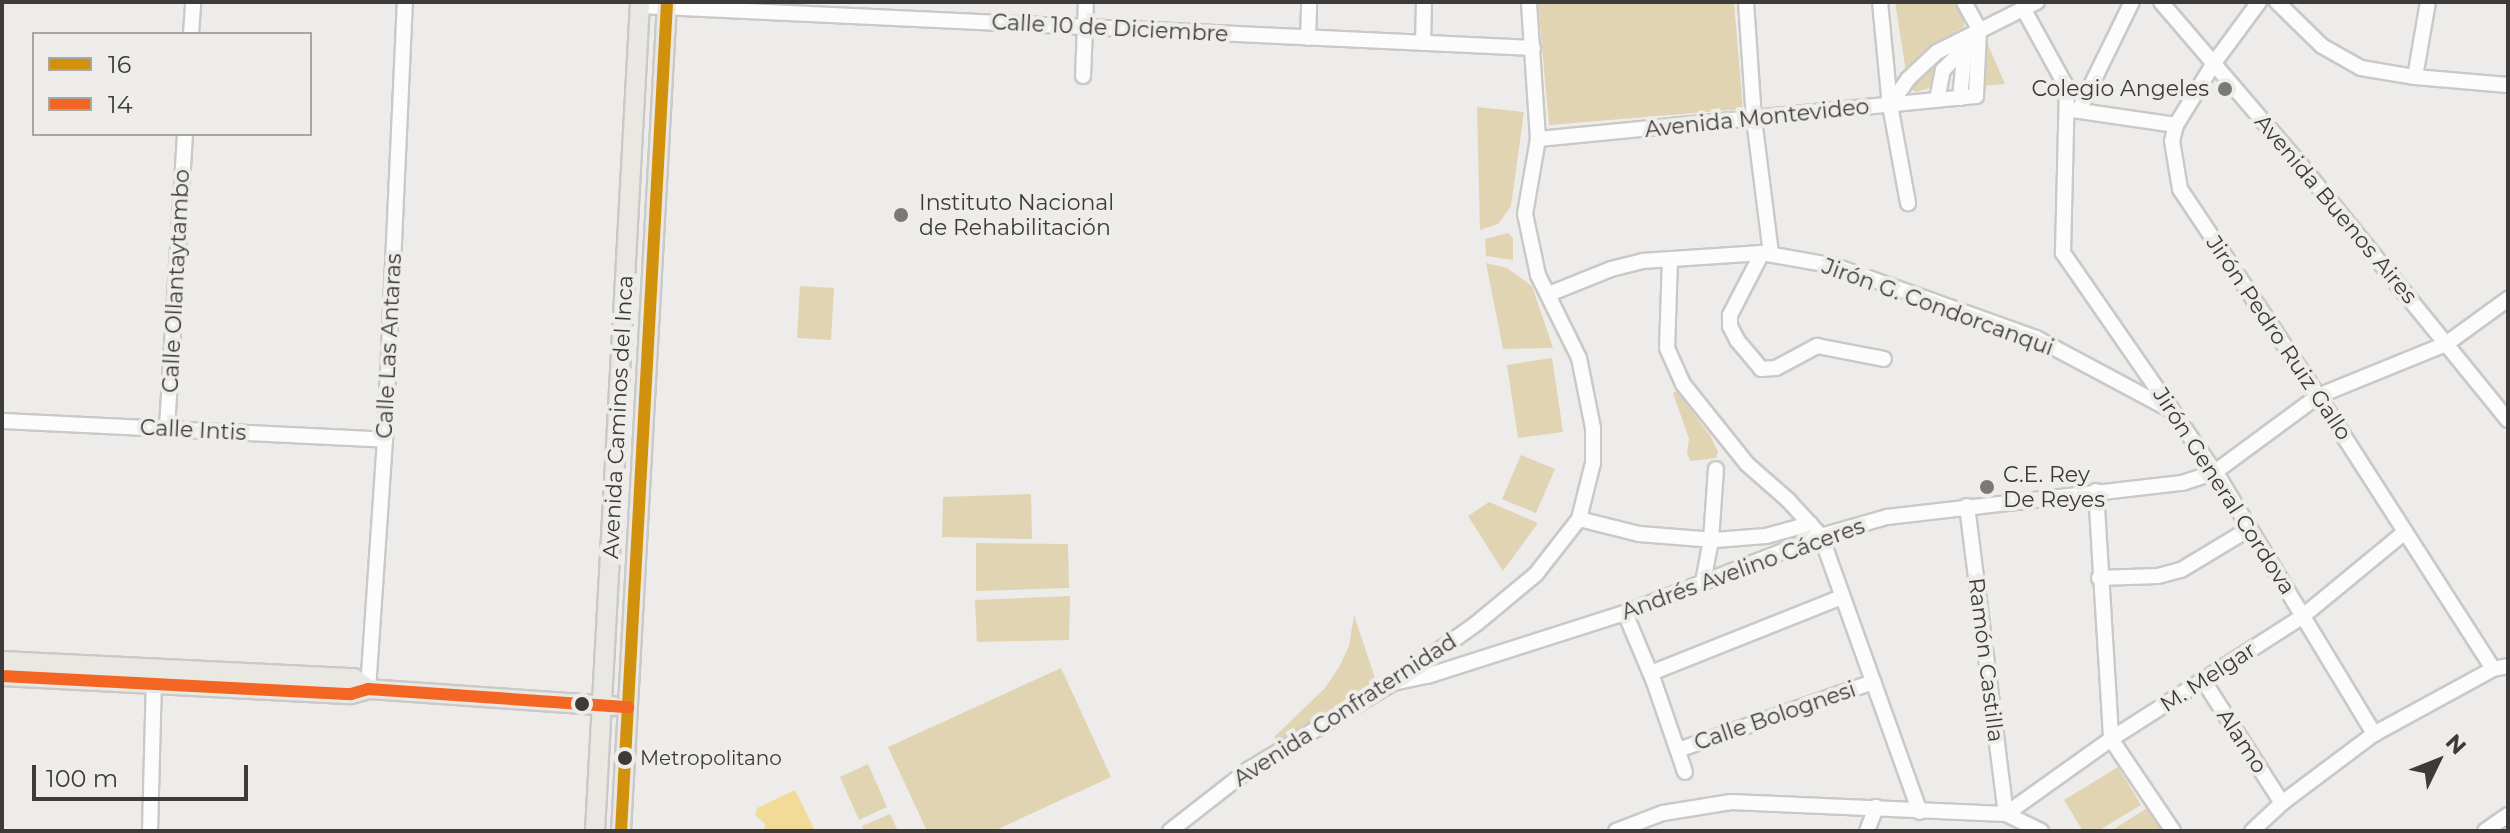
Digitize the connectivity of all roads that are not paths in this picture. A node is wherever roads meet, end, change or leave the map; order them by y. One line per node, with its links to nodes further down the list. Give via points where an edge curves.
1 (193, 2): 21 (street)
2 (405, 2): 50 (street, Calle Las Antaras)
3 (1086, 2): 19 (street)
4 (1309, 2): 22 (street)
5 (1424, 2): 23 (street)
6 (1529, 2): 24 (street, Avenida Confraternidad)
7 (1746, 2): 34 (street)
8 (1880, 2): 32 (street)
9 (1964, 2): 20 (street)
10 (2132, 2): 33 (street)
11 (2161, 2): 26 (street, Avenida Buenos Aires)
12 (2259, 2): 26 (street)
13 (2277, 2): 28 (street, via 2322,46 2361,68)
14 (2428, 2): 28 (street)
15 (640, 4): 16 (street, Calle 10 de Diciembre); 76 (main road, Avenida Caminos del Inca)
16 (666, 5): 18 (street, Calle 10 de Diciembre); 77 (main road, Avenida Caminos del Inca)
17 (2030, 5): 20 (street); 33 (street)
18 (802, 8): 19 (street, Calle 10 de Diciembre)
19 (1085, 27): 22 (street, Calle 10 de Diciembre); 27 (street)
20 (1979, 29): 25 (street); 30 (street, Avenida Montevideo, via 1976,96); 32 (street, via 1937,52)
21 (191, 32)
22 (1308, 38): 23 (street, Calle 10 de Diciembre)
23 (1423, 43): 24 (street, Calle 10 de Diciembre)
24 (1533, 48): 37 (street, Avenida Confraternidad)
25 (1965, 48): 30 (street); 31 (street, via 1943,70)
26 (2214, 63): 35 (street); 43 (street, Avenida Buenos Aires)
27 (1083, 76)
28 (2415, 77): 29 (street)
29 (2508, 85)
30 (1960, 98): 31 (street, Avenida Montevideo)
31 (1937, 100): 32 (street, Avenida Montevideo)
32 (1890, 105): 34 (street, Avenida Montevideo); 38 (street)
33 (2073, 110): 35 (street); 46 (street, Jirón General Cordova, via 2063,253)
34 (1754, 119): 37 (street, Avenida Montevideo); 39 (street)
35 (2176, 125): 45 (street, Jirón Pedro Ruiz Gallo, via 2172,141 2180,189)
36 (185, 136): 49 (street, Calle Ollantaytambo)
37 (1538, 139): 41 (street, Avenida Confraternidad, via 1525,214 1538,275)
38 (1908, 203)
39 (1767, 253): 40 (street, Jirón G. Condorcanqui); 44 (street, via 1730,315 1737,340 1761,369 1776,368 1817,346); 46 (street, Jirón G. Condorcanqui, via 1835,266 2036,338)
40 (1670, 259): 41 (street, Jirón G. Condorcanqui, via 1611,269); 56 (street, via 1667,348 1683,384 1747,464)
41 (1549, 294): 55 (street, Avenida Confraternidad, via 1579,358 1593,428 1593,463)
42 (2508, 299): 43 (street, Andrés Avelino Cáceres)
43 (2446, 344): 45 (street, Andrés Avelino Cáceres); 47 (street, Avenida Buenos Aires)
44 (1884, 359)
45 (2318, 396): 52 (street, Andrés Avelino Cáceres); 58 (street, Jirón Pedro Ruiz Gallo)
46 (2175, 413): 52 (street, Jirón General Cordova)
47 (2508, 420)
48 (2, 421): 49 (street, Calle Intis)
49 (167, 428): 50 (street, Calle Intis)
50 (385, 440): 75 (street, Calle Las Antaras)
51 (1716, 469): 60 (street)
52 (2215, 472): 53 (street, Andrés Avelino Cáceres, via 2182,483); 57 (street, Jirón General Cordova)
53 (2096, 491): 54 (street, Andrés Avelino Cáceres); 61 (street)
54 (1967, 506): 59 (street, Andrés Avelino Cáceres, via 1887,517); 85 (street, Ramón Castilla)
55 (1579, 519): 60 (street, via 1639,534); 74 (street, Avenida Confraternidad, via 1536,574)
56 (1810, 524): 59 (street); 60 (street, via 1766,536)
57 (2249, 529): 61 (street, via 2181,570); 65 (street, Jirón General Cordova)
58 (2405, 532): 65 (street, M. Melgar); 68 (street, Jirón Pedro Ruiz Gallo)
59 (1821, 536): 62 (street, Andrés Avelino Cáceres); 63 (street)
60 (1711, 540): 62 (street)
61 (2099, 578): 79 (street)
62 (1703, 582): 64 (street, Andrés Avelino Cáceres)
63 (1842, 597): 69 (street); 73 (street)
64 (1625, 613): 69 (street); 74 (street, Andrés Avelino Cáceres)
65 (2303, 616): 72 (street, M. Melgar); 78 (street, Jirón General Cordova)
66 (2, 661): 71 (main road)
67 (2508, 666): 68 (street)
68 (2493, 669): 78 (street)
69 (1651, 673): 80 (street)
70 (2, 676): 71 (main road)
71 (154, 677): 75 (main road, via 351,694); 87 (street)
72 (2203, 680): 79 (street, M. Melgar); 82 (street, Alamo)
73 (1873, 682): 80 (street, Calle Bolognesi); 84 (street)
74 (1393, 683): 90 (street, Avenida Confraternidad, via 1248,770)
75 (368, 689): 76 (main road)
76 (602, 706): 77 (main road); 88 (main road, Avenida Caminos del Inca)
77 (628, 707): 89 (main road, Avenida Caminos del Inca)
78 (2374, 734): 82 (street)
79 (2111, 739): 85 (street, M. Melgar); 94 (street)
80 (1678, 750): 81 (street)
81 (1685, 772)
82 (2282, 803): 95 (street)
83 (1876, 807): 84 (street); 91 (street, via 1695,805); 92 (street)
84 (1920, 812): 85 (street)
85 (2006, 814): 93 (street)
86 (2508, 815): 96 (street)
87 (150, 831)
88 (595, 831)
89 (621, 831)
90 (1170, 831)
91 (1616, 831)
92 (1867, 831)
93 (2041, 831)
94 (2173, 831)
95 (2252, 831)
96 (2485, 831)

